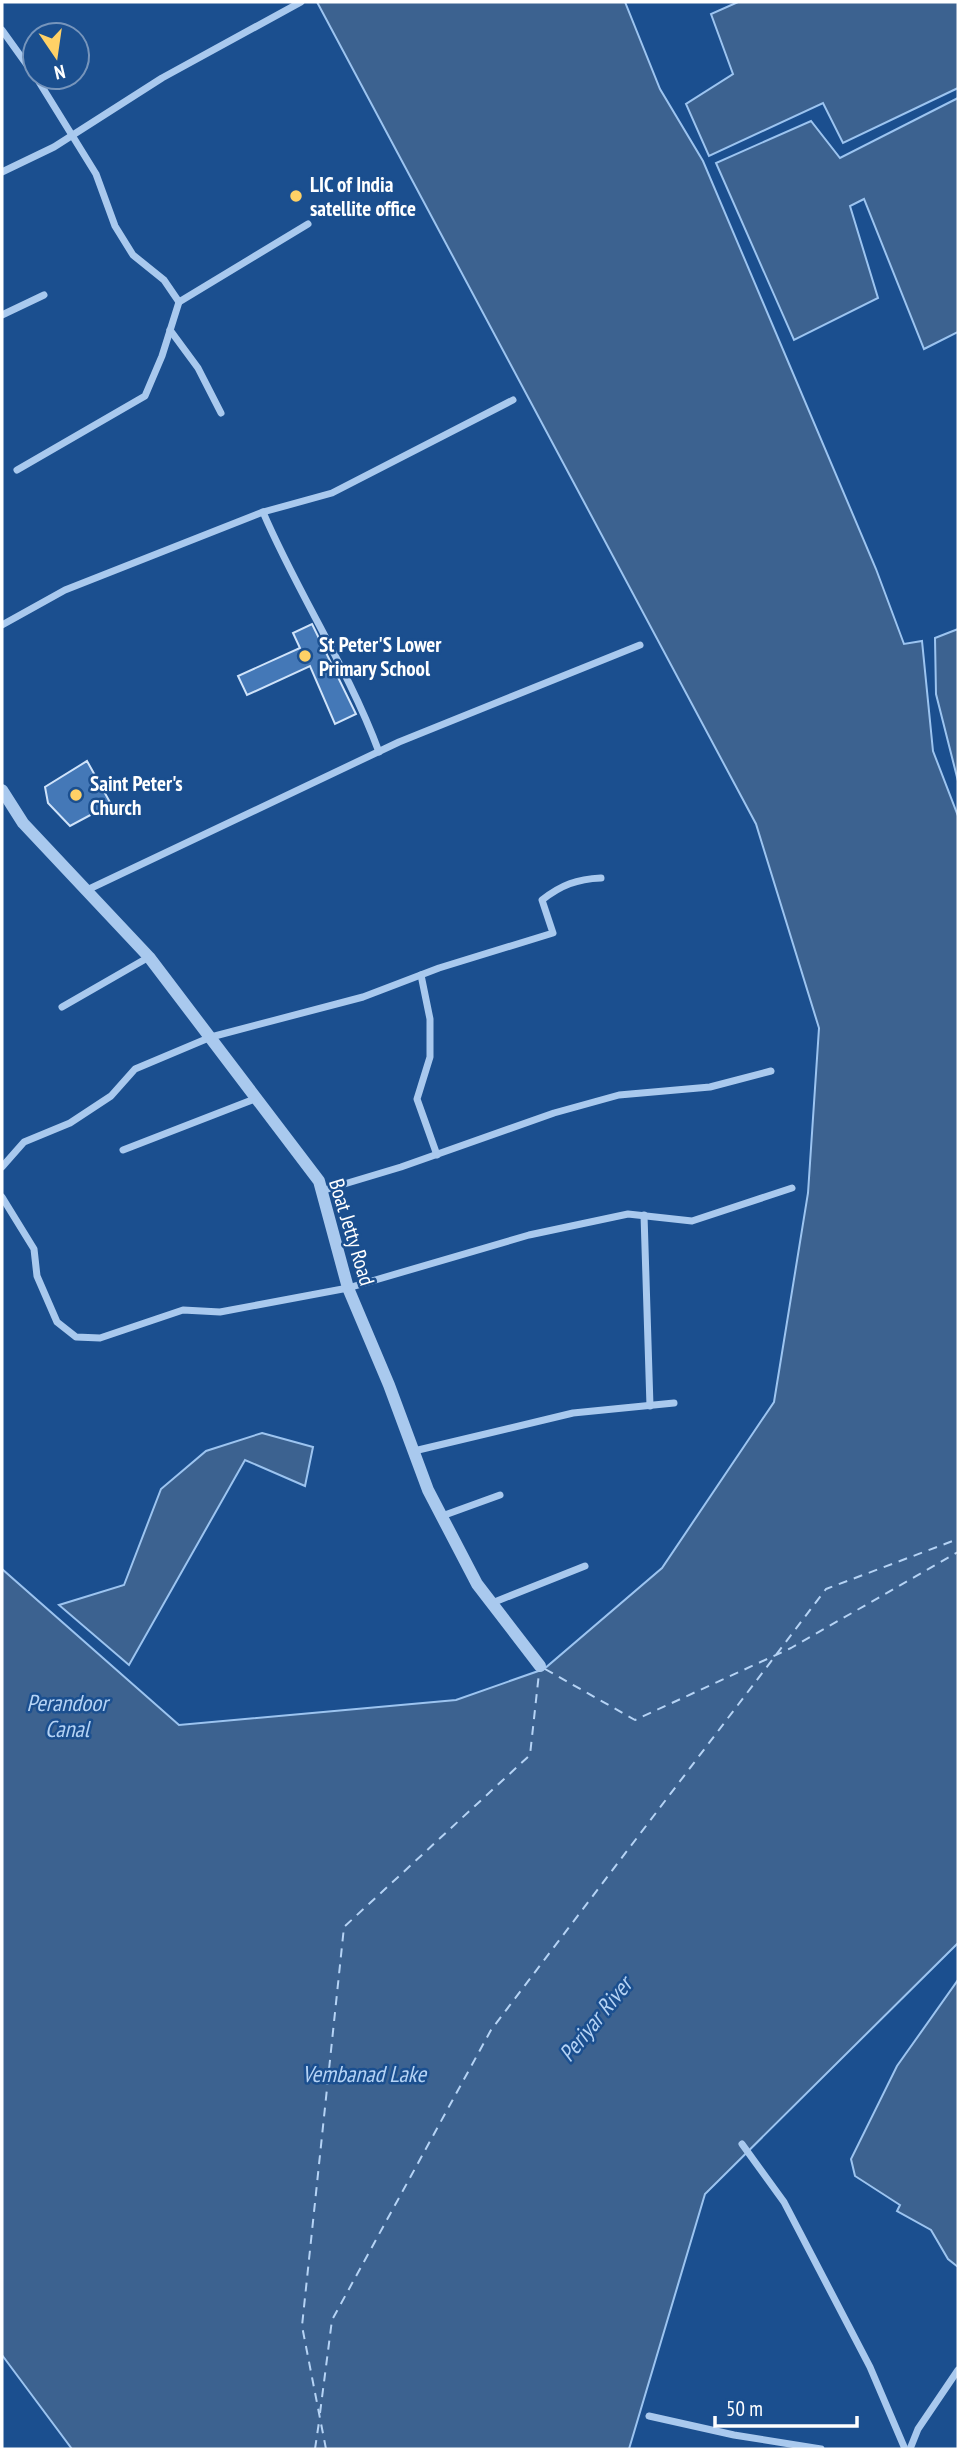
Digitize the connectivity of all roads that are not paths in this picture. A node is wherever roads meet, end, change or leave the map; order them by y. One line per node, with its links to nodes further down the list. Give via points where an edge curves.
1 (301, 2): 5 (street, via 162,78)
2 (2, 30): 3 (street)
3 (21, 56)
4 (44, 91): 5 (street)
5 (72, 136): 6 (street); 9 (street, via 96,174 115,226 133,255 164,280)
6 (2, 173)
7 (308, 224): 9 (street)
8 (44, 295): 10 (street)
9 (179, 302): 11 (street)
10 (2, 315)
11 (170, 330): 13 (street, via 198,368); 14 (street, via 145,396)
12 (513, 400): 15 (street, via 332,494)
13 (221, 413)
14 (17, 470)
15 (263, 512): 16 (street, via 65,590); 18 (street)
16 (2, 625)
17 (640, 645): 18 (street)
18 (379, 752): 21 (street)
19 (2, 790): 21 (street, Boat Jetty Road, via 23,823)
20 (601, 878): 23 (street, via 579,879 542,900 553,933)
21 (87, 890): 22 (street, Boat Jetty Road)
22 (149, 957): 24 (street); 25 (street, Boat Jetty Road)
23 (421, 975): 25 (street, via 363,997); 29 (street, via 430,1019 430,1057 417,1099)
24 (62, 1007)
25 (211, 1037): 27 (street, Boat Jetty Road); 30 (street, via 135,1069 111,1096 70,1123 24,1142)
26 (771, 1071): 29 (street, via 710,1087 618,1094)
27 (257, 1098): 28 (street); 32 (street, Boat Jetty Road, via 319,1181)
28 (123, 1150)
29 (437, 1155): 32 (street)
30 (2, 1167)
31 (792, 1188): 34 (street, via 692,1221)
32 (321, 1191): 35 (street, Boat Jetty Road)
33 (2, 1197): 35 (street, via 34,1249 37,1276 57,1322 76,1337 100,1338 183,1310 220,1312)
34 (644, 1215): 35 (street, via 628,1214 529,1235); 37 (street)
35 (348, 1288): 38 (street, Boat Jetty Road)
36 (674, 1403): 37 (street)
37 (650, 1406): 38 (street, via 573,1413)
38 (414, 1451): 40 (street, Boat Jetty Road)
39 (500, 1495): 40 (street)
40 (442, 1516): 42 (street, Boat Jetty Road, via 477,1584)
41 (585, 1566): 42 (street)
42 (492, 1603): 43 (street, Boat Jetty Road)
43 (540, 1666)
44 (741, 2144): 48 (street, via 784,2202)
45 (958, 2370): 48 (street)
46 (649, 2416): 47 (street)
47 (821, 2449)
48 (908, 2449)

